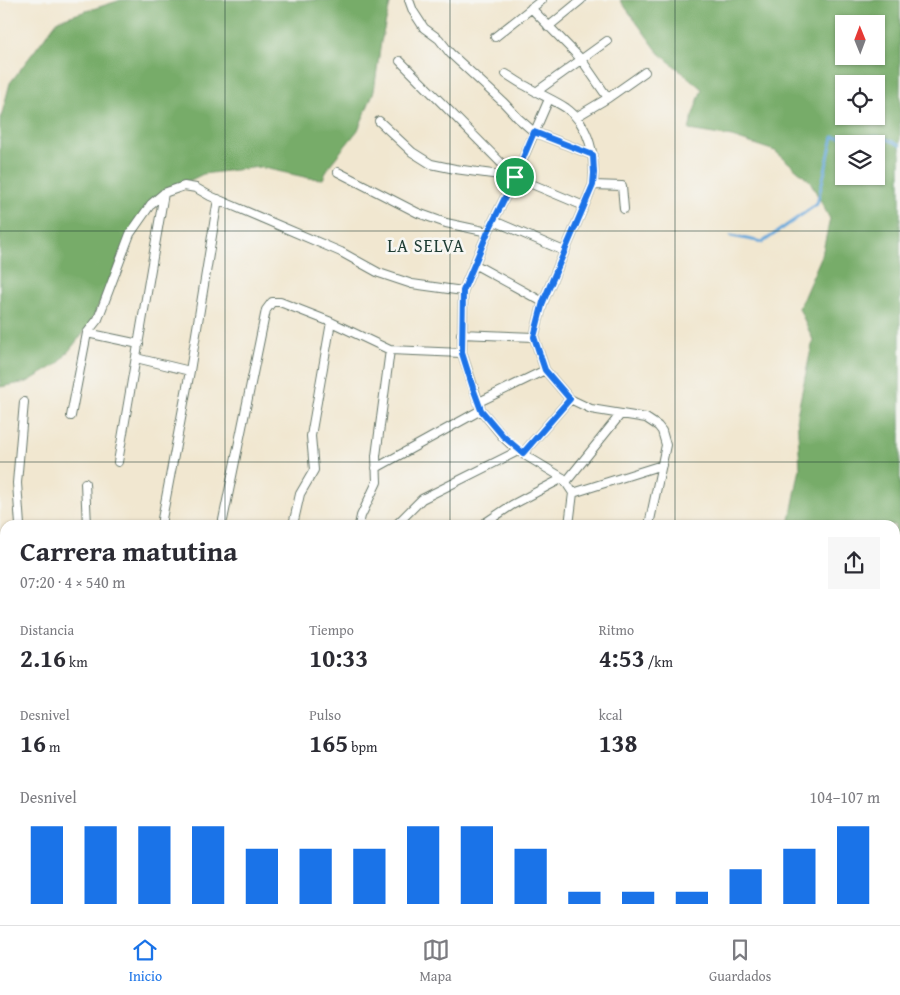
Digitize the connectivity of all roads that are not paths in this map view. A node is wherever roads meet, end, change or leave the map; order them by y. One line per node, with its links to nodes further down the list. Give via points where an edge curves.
1 (409, 0): 17 (street, via 424,28)
2 (542, 0): 4 (street)
3 (581, 0): 5 (street)
4 (531, 8): 5 (street); 6 (street)
5 (548, 27): 8 (street)
6 (495, 37)
7 (607, 41): 8 (street)
8 (581, 58): 12 (street); 13 (street)
9 (400, 61): 20 (street)
10 (645, 72): 13 (street)
11 (506, 74): 12 (street)
12 (536, 92): 14 (street)
13 (608, 98): 15 (street)
14 (549, 99): 15 (street); 17 (street)
15 (576, 117): 18 (street, via 588,136)
16 (379, 122): 20 (street, via 412,152 431,164)
17 (534, 132): 18 (street); 20 (street)
18 (593, 155): 21 (street)
19 (338, 172): 27 (street, via 418,213)
20 (515, 177): 24 (street); 26 (street)
21 (593, 185): 24 (street); 25 (street, via 622,186)
22 (164, 193): 23 (street, via 184,186); 33 (street, via 151,204 130,234 98,319); 36 (street)
23 (218, 199): 30 (street, via 341,252 379,273 412,284); 41 (street)
24 (584, 206): 28 (street)
25 (624, 209)
26 (494, 221): 27 (street); 28 (street)
27 (488, 232): 29 (street)
28 (564, 252): 31 (street)
29 (474, 264): 30 (street); 31 (street)
30 (463, 291): 34 (street)
31 (543, 302): 35 (street)
32 (331, 322): 37 (street); 58 (street, via 280,302 272,302 266,310); 59 (street, via 311,436 314,470 300,494)
33 (87, 333): 36 (street); 47 (street)
34 (461, 334): 35 (street); 38 (street)
35 (534, 337): 40 (street)
36 (139, 344): 39 (street)
37 (390, 350): 38 (street); 51 (street)
38 (462, 353): 44 (street)
39 (136, 358): 41 (street); 49 (street)
40 (545, 370): 42 (street); 44 (street)
41 (190, 371): 57 (street)
42 (570, 399): 46 (street, via 591,409); 48 (street)
43 (24, 402): 55 (street, via 18,483)
44 (478, 402): 45 (street)
45 (481, 410): 48 (street); 51 (street)
46 (620, 415): 50 (street, via 646,418 658,426 666,445); 52 (street)
47 (71, 416)
48 (520, 452): 52 (street); 61 (street, via 422,499)
49 (118, 462)
50 (662, 465): 54 (street); 64 (street)
51 (376, 468): 60 (street, via 377,482)
52 (564, 480): 54 (street); 62 (street, via 512,505)
53 (85, 483): 56 (street)
54 (573, 492): 63 (street)
55 (20, 520)
56 (86, 520)
57 (162, 520)
58 (223, 520)
59 (294, 520)
60 (360, 520)
61 (401, 520)
62 (490, 520)
63 (570, 520)
64 (650, 520)

